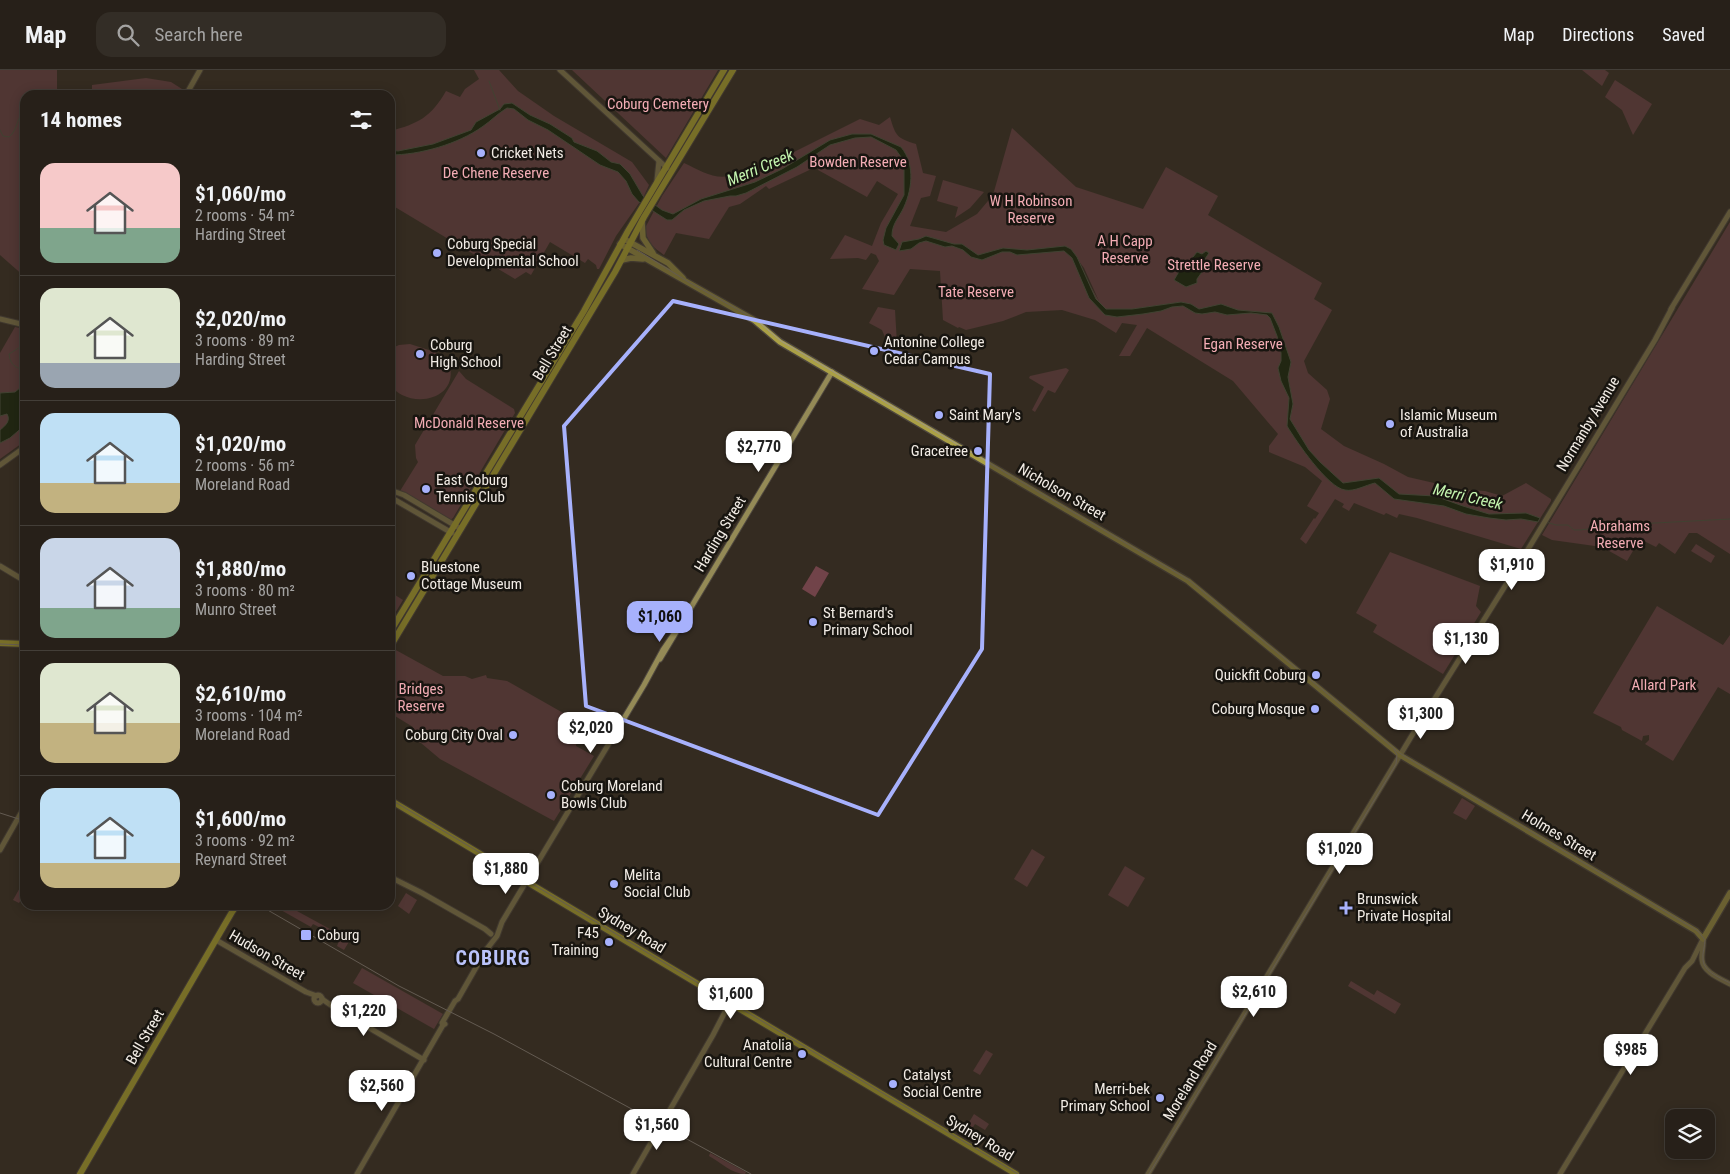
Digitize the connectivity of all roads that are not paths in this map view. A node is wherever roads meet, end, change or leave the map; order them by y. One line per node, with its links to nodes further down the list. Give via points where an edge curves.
1 (200, 70): 5 (street)
2 (560, 70): 6 (street)
3 (724, 70): 7 (highway, Bell Street)
4 (733, 70): 7 (highway, Bell Street)
5 (189, 90)
6 (659, 161): 7 (street); 8 (street)
7 (669, 169): 8 (highway, Bell Street); 9 (highway, Bell Street)
8 (656, 183): 9 (highway, Bell Street)
9 (651, 198): 11 (highway, Bell Street)
10 (1730, 212): 27 (street, Normanby Avenue)
11 (641, 217): 12 (highway, Bell Street); 13 (highway, Bell Street); 14 (main road, via 643,238)
12 (622, 241): 13 (main road, Nicholson Street); 17 (highway, Bell Street)
13 (629, 245): 14 (main road, Nicholson Street); 15 (main road, Nicholson Street); 16 (highway, Bell Street)
14 (654, 255): 19 (main road, Nicholson Street)
15 (645, 259): 16 (main road); 19 (main road, Nicholson Street)
16 (622, 260): 18 (highway, Bell Street)
17 (608, 268): 18 (highway); 28 (highway, Bell Street)
18 (615, 272): 29 (highway, Bell Street)
19 (688, 283): 22 (main road, Nicholson Street, via 754,320 780,342)
20 (0, 319): 21 (street)
21 (20, 324)
22 (832, 372): 37 (main road, Nicholson Street, via 1188,581); 42 (street, Harding Street)
23 (20, 451): 24 (street)
24 (0, 465)
25 (395, 492): 28 (street)
26 (395, 500): 28 (street)
27 (1549, 513): 37 (street, Moreland Road)
28 (452, 529): 29 (street); 30 (street); 33 (highway, Bell Street)
29 (461, 529): 30 (highway, Bell Street)
30 (457, 536): 34 (highway, Bell Street)
31 (0, 566): 32 (street)
32 (20, 578)
33 (395, 624)
34 (395, 639)
35 (0, 642): 36 (highway)
36 (20, 644)
37 (1400, 755): 45 (main road, Holmes Street); 59 (street, Moreland Road)
38 (395, 803): 42 (highway, Sydney Road)
39 (20, 815): 40 (street)
40 (0, 850)
41 (395, 880): 47 (street)
42 (526, 881): 47 (street, Harding Street); 51 (highway, Sydney Road)
43 (1730, 893): 46 (main road)
44 (233, 910): 49 (highway, Bell Street)
45 (1696, 931): 46 (main road); 48 (main road, Holmes Street)
46 (1708, 931): 48 (main road)
47 (494, 934): 52 (street, Harding Street)
48 (1703, 939): 50 (street, via 1703,965); 60 (street)
49 (216, 940): 53 (street, Hudson Street); 55 (highway, Bell Street)
50 (1730, 984)
51 (728, 1002): 57 (street, via 714,1034); 58 (highway, Sydney Road)
52 (435, 1040): 53 (street, via 424,1053); 54 (street, Harding Street)
53 (407, 1050): 54 (street, Hudson Street)
54 (424, 1060): 56 (street, Harding Street)
55 (80, 1174)
56 (357, 1174)
57 (633, 1174)
58 (1016, 1174)
59 (1148, 1174)
60 (1560, 1174)

